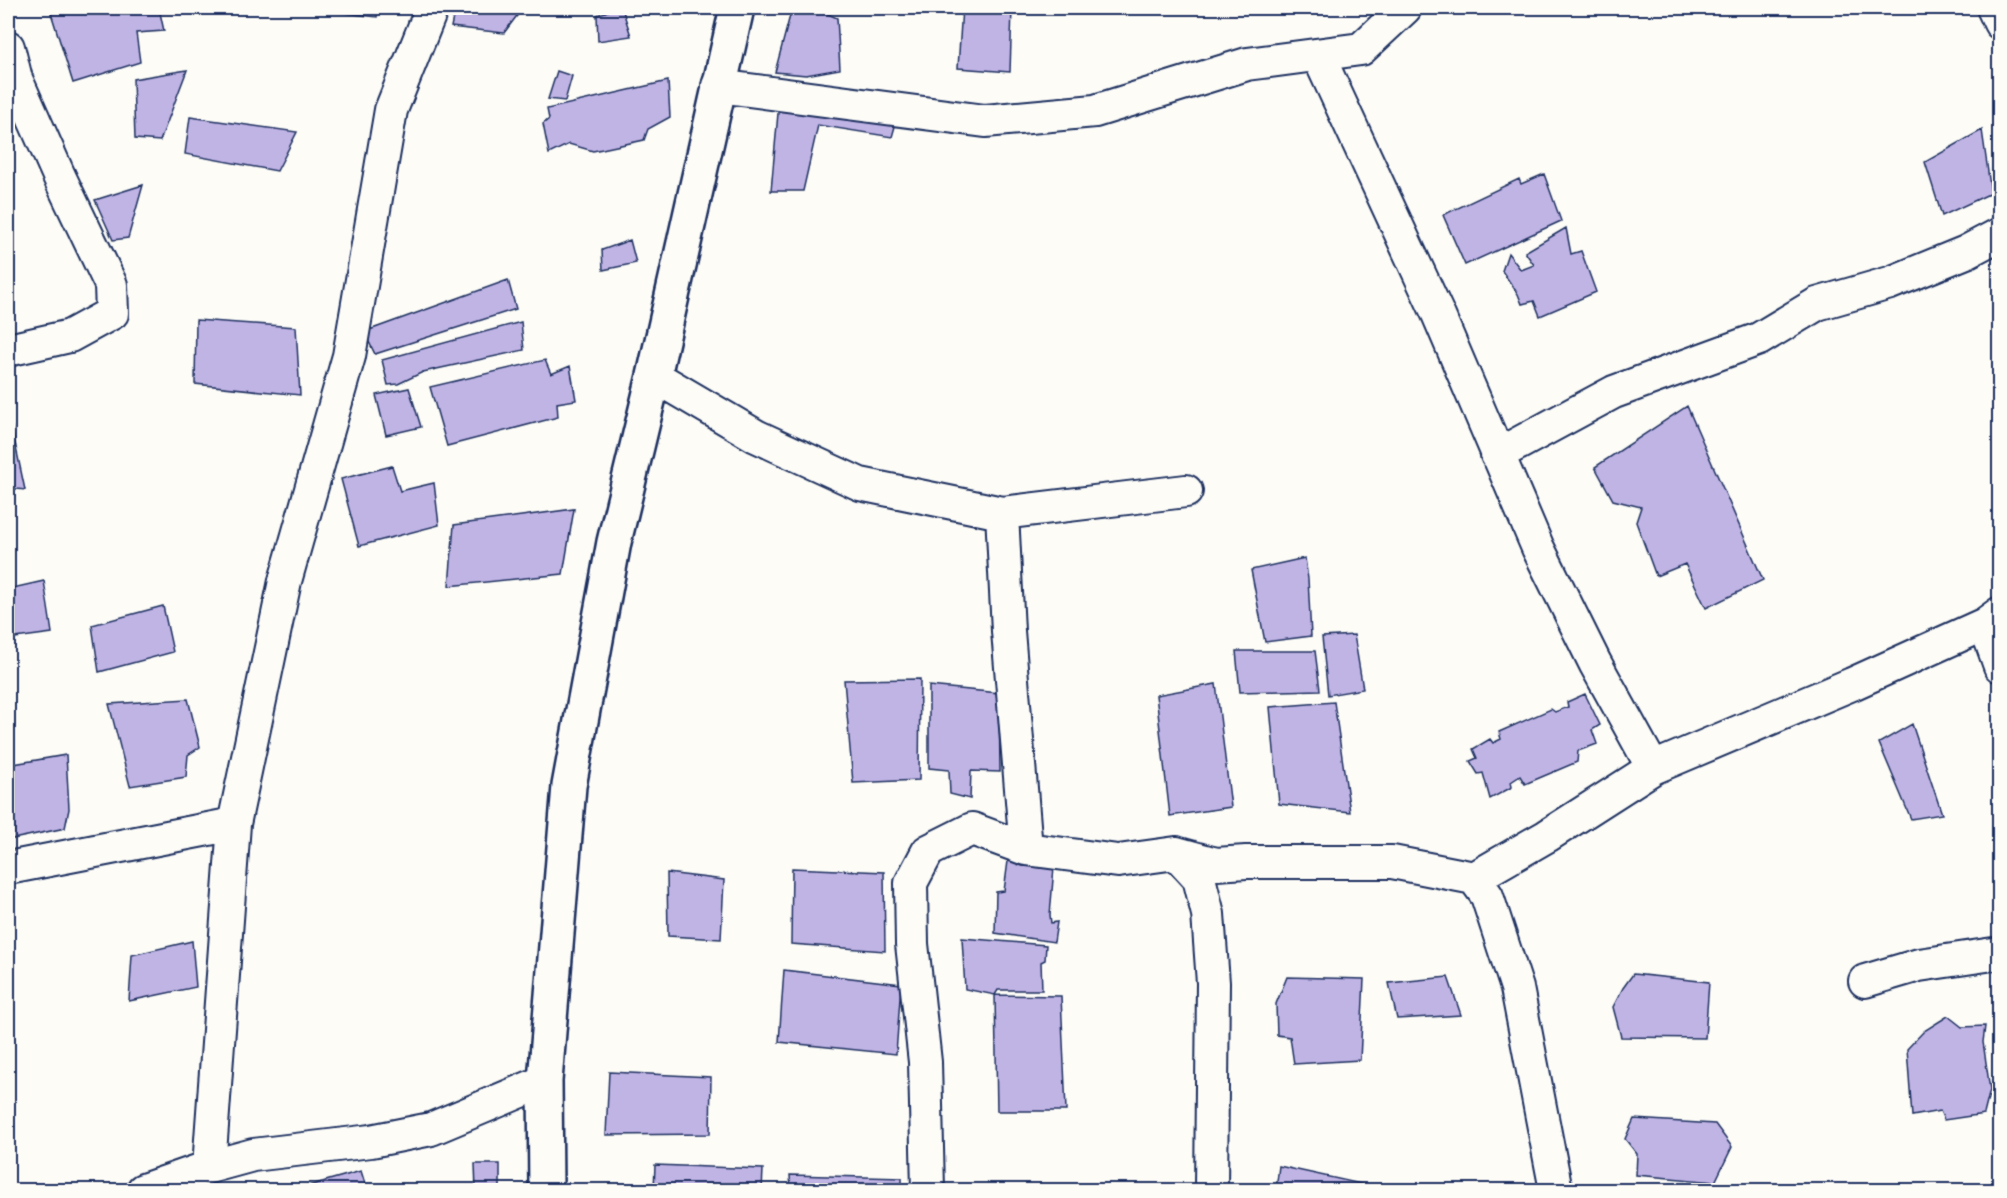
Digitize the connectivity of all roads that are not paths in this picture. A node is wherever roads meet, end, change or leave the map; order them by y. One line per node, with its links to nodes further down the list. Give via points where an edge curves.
1 (432, 8): 18 (street, via 391,110 349,356 285,581)
2 (737, 8): 8 (main road)
3 (1405, 8): 7 (street, via 1361,49)
4 (1993, 8): 5 (street)
5 (2000, 23)
6 (8, 47): 10 (street, via 16,79 111,285 112,313 70,336)
7 (1318, 55): 8 (street, via 1247,64 1095,111 985,120); 12 (street, via 1438,314)
8 (718, 86): 11 (main road)
9 (2000, 234): 12 (street, via 1890,283 1817,304 1759,339 1614,392)
10 (8, 350)
11 (654, 376): 14 (street, via 756,436 860,484); 25 (main road, via 614,542 569,786)
12 (1497, 454): 17 (street, via 1595,663)
13 (1186, 490): 14 (street)
14 (1002, 513): 19 (street)
15 (1992, 618): 16 (street); 17 (street, via 1852,684)
16 (2000, 666)
17 (1653, 768): 22 (street)
18 (234, 824): 21 (street); 26 (street)
19 (1026, 849): 20 (street, via 1118,861); 29 (street, via 972,829 928,851 911,882 912,944 925,1062)
20 (1176, 853): 22 (street, via 1216,864 1392,862); 30 (street, via 1199,878 1208,914 1213,983)
21 (8, 868)
22 (1474, 878): 31 (street, via 1487,896 1517,988)
23 (2000, 953): 24 (street, via 1919,965)
24 (1865, 981)
25 (545, 1081): 26 (street, via 431,1129 371,1141 253,1155); 28 (main road)
26 (209, 1167): 27 (street)
27 (143, 1191)
28 (546, 1191)
29 (928, 1191)
30 (1211, 1191)
31 (1556, 1191)

